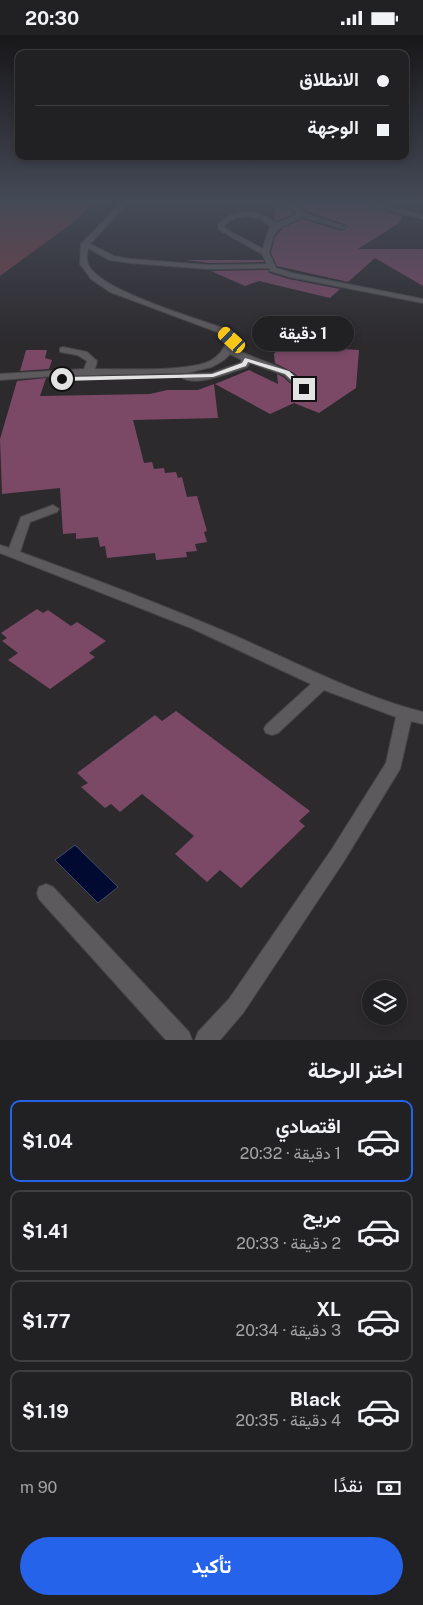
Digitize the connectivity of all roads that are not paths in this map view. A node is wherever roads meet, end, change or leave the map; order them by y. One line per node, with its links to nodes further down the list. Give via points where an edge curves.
1 (84, 250): 9 (street, via 84,264 94,277 113,290 223,331 232,340)
2 (96, 250): 6 (street, via 112,258 130,261 219,268)
3 (258, 250): 5 (street)
4 (265, 250): 5 (street)
5 (264, 253): 6 (street)
6 (271, 267): 7 (street, via 290,275)
7 (423, 301)
8 (63, 350): 12 (street, via 90,357 91,368)
9 (230, 350): 10 (street); 12 (street, via 208,367)
10 (247, 359): 11 (street, via 244,365 222,373 195,377 62,379); 14 (street, via 287,373)
11 (54, 373): 12 (street); 13 (street)
12 (86, 373)
13 (0, 377)
14 (304, 389)
15 (53, 509): 16 (street, via 25,520)
16 (7, 552): 17 (street, via 152,605)
17 (322, 682): 18 (street); 19 (street)
18 (414, 716): 22 (street, via 394,764 338,855 236,1006)
19 (272, 729)
20 (46, 893): 21 (street)
21 (181, 1040)
22 (206, 1040)

